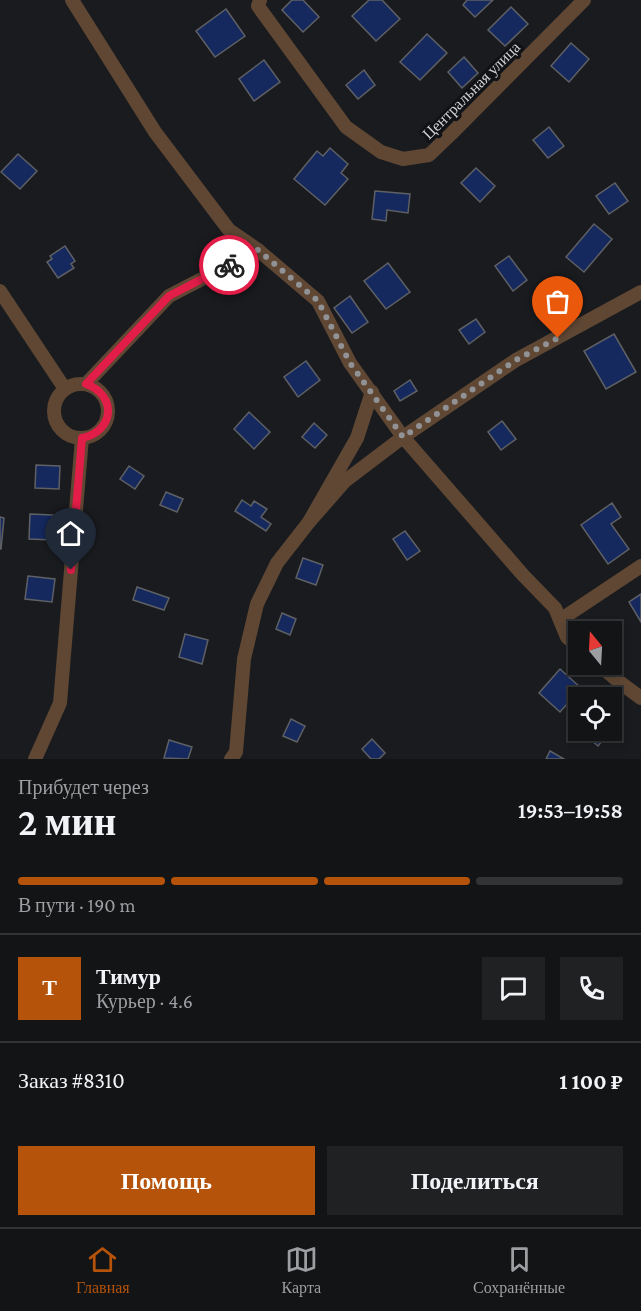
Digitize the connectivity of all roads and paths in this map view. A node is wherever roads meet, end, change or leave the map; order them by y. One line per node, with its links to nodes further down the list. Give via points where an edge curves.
1 (72, 0): 4 (street, via 155,132 229,230)
2 (260, 0): 3 (street, Центральная улица, via 258,6 346,127 381,152 403,159 429,155)
3 (584, 0)
4 (258, 250): 7 (street, via 169,296); 9 (street, via 318,301 350,363)
5 (0, 291): 8 (street)
6 (641, 292): 10 (street, via 516,360)
7 (86, 384): 8 (street); 11 (street, via 106,399 108,417 99,432)
8 (65, 389): 11 (street, via 55,403 56,420 66,433)
9 (372, 392): 10 (street); 12 (street, via 357,438)
10 (403, 437): 12 (street, via 345,482); 14 (street, via 555,608)
11 (82, 438): 19 (street, via 60,703)
12 (309, 522): 18 (street, via 277,563 257,604 243,659)
13 (641, 566): 14 (street)
14 (560, 620): 15 (street)
15 (568, 638)
16 (611, 675): 17 (street)
17 (641, 698)
18 (238, 757)
19 (35, 759)

